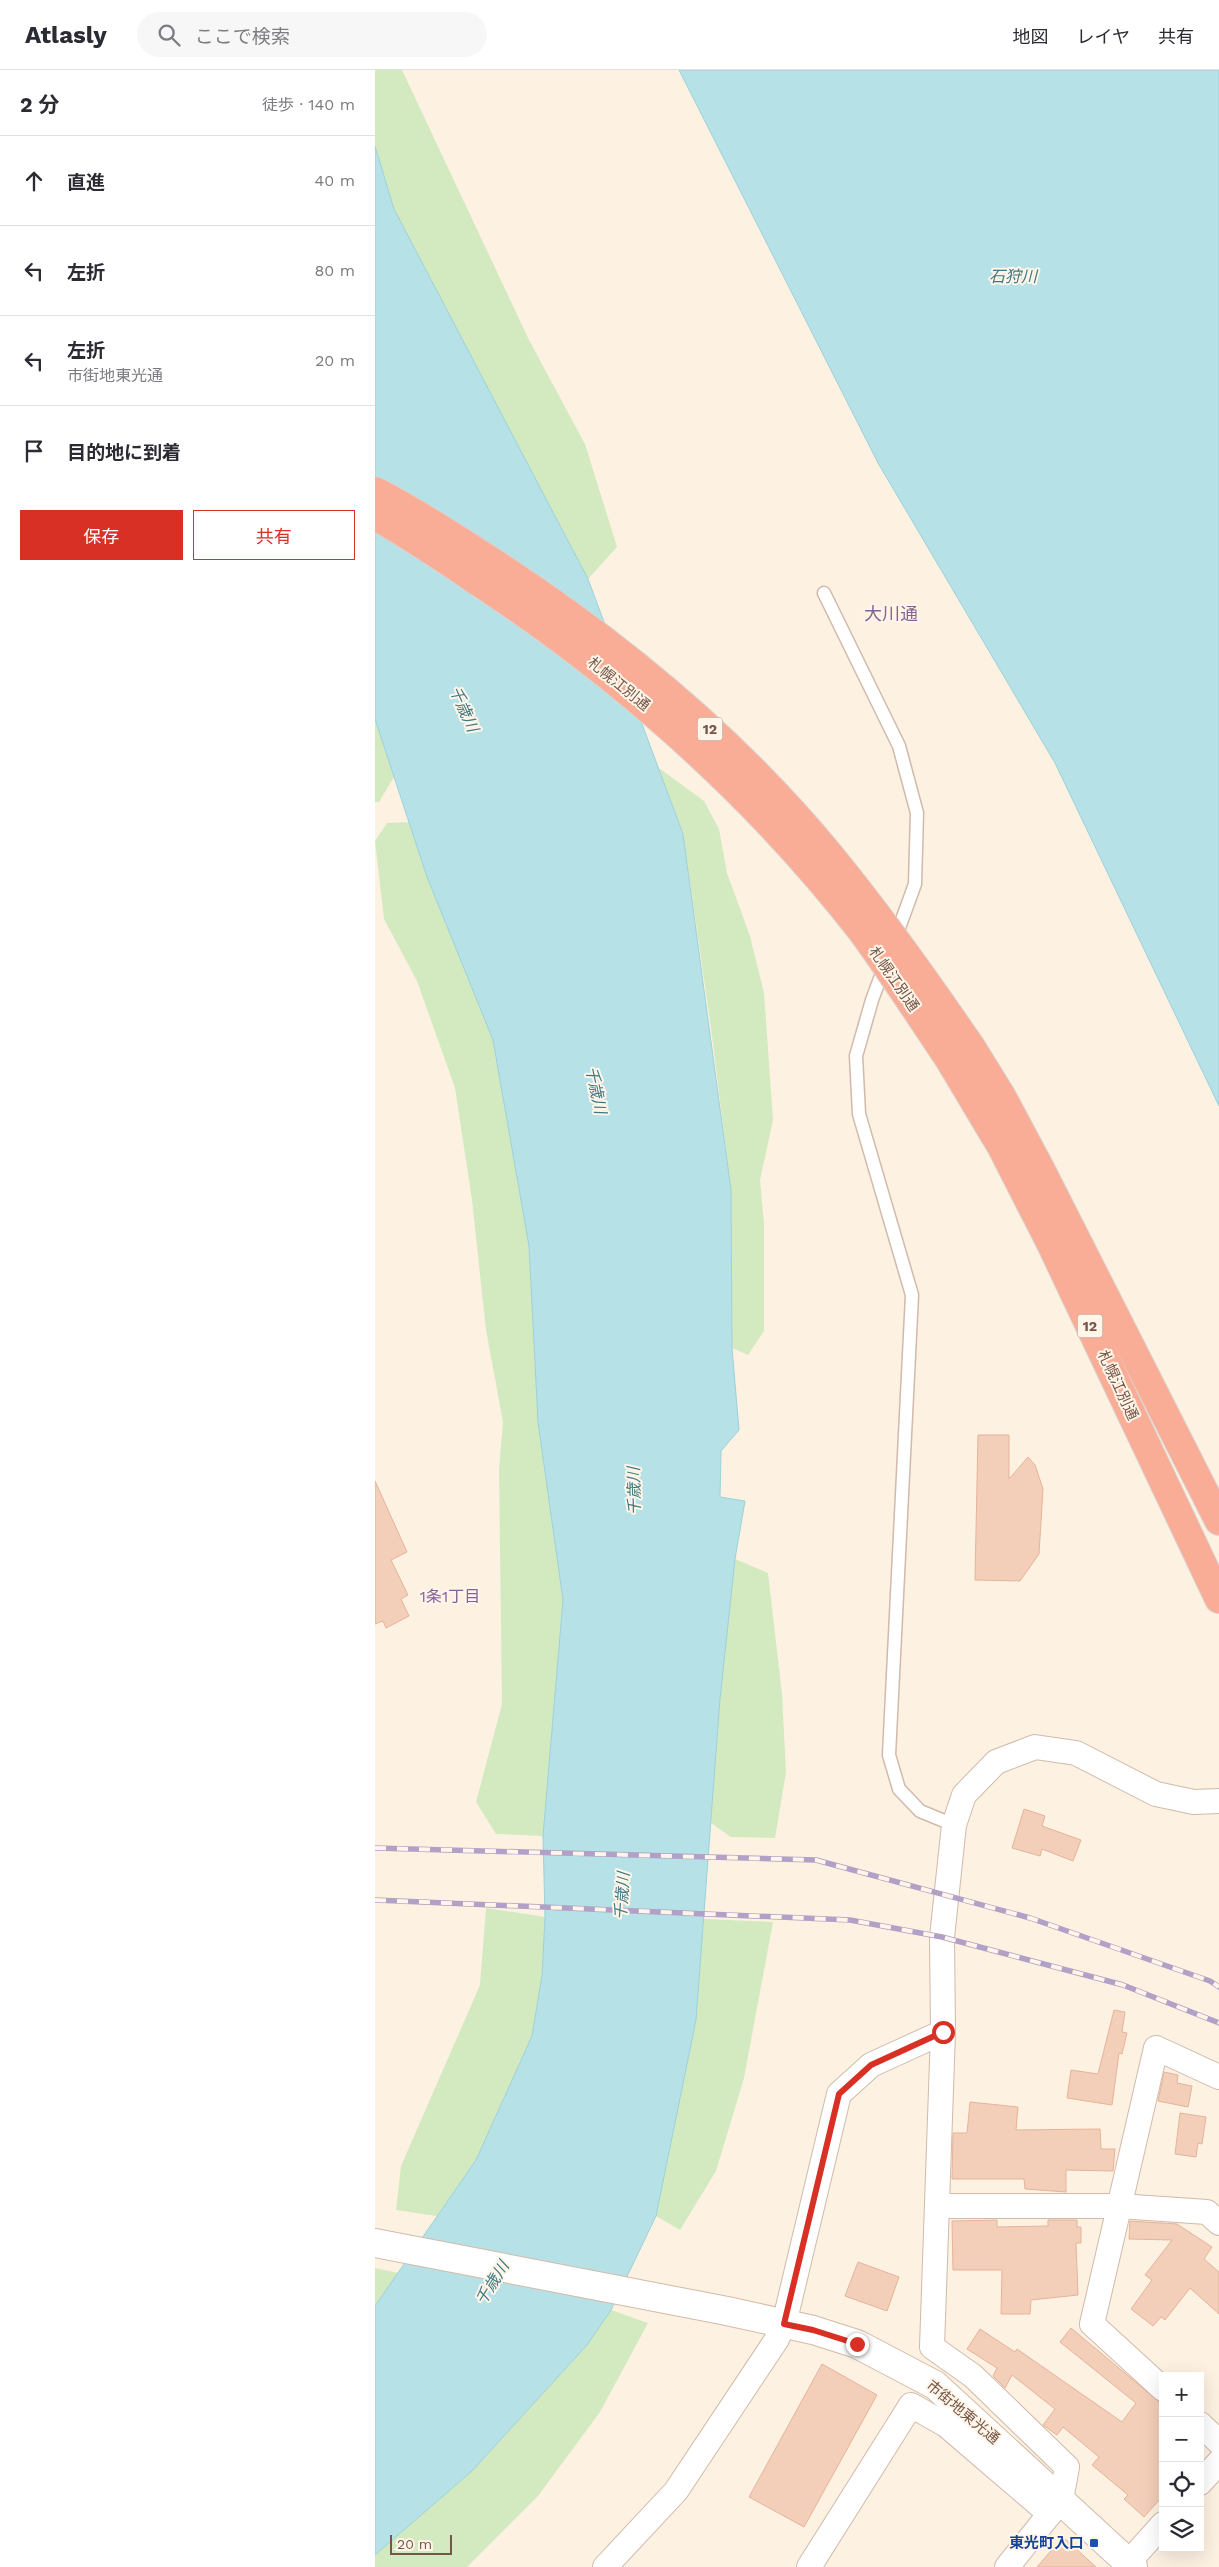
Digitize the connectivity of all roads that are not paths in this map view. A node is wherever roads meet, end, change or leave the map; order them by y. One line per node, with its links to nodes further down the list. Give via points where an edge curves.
1 (375, 491): 4 (highway, 札幌江別通 / 12, bridge, via 520,580 639,668 716,735 828,853 920,973)
2 (375, 516): 4 (highway, 札幌江別通 / 12, bridge, via 522,610 596,665 708,762 808,868)
3 (824, 593): 8 (lane, via 899,746 917,813 915,884 872,1000 857,1056 859,1114 912,1295 889,1755 899,1789 920,1811)
4 (960, 1053): 5 (highway, 札幌江別通 / 12, via 1002,1097); 6 (highway, 札幌江別通 / 12, via 1001,1146 1051,1244)
5 (1219, 1521)
6 (1219, 1599)
7 (1219, 1800): 8 (street, via 1194,1802 1157,1794 1076,1753 1035,1747 996,1762 964,1795)
8 (954, 1825): 9 (street, via 942,1937)
9 (943, 2032): 11 (street); 15 (street, via 871,2065 839,2094)
10 (1219, 2077): 12 (street, via 1156,2048)
11 (937, 2206): 12 (street); 21 (street, via 931,2347 973,2376 1067,2467)
12 (1119, 2206): 13 (street, via 1207,2212); 16 (street, via 1092,2324)
13 (1219, 2223)
14 (375, 2243): 15 (street, 市街地東光通)
15 (784, 2324): 21 (street, 市街地東光通, via 857,2344 935,2385); 24 (street, via 676,2491)
16 (1159, 2385)
17 (1204, 2428): 18 (street)
18 (1219, 2442)
19 (1219, 2462): 20 (street)
20 (1204, 2478)
21 (1055, 2507): 23 (street, 市街地東光通); 25 (street, via 947,2426 911,2406); 26 (street)
22 (1159, 2529): 23 (street)
23 (1131, 2565)
24 (605, 2567)
25 (809, 2567)
26 (1007, 2567)

